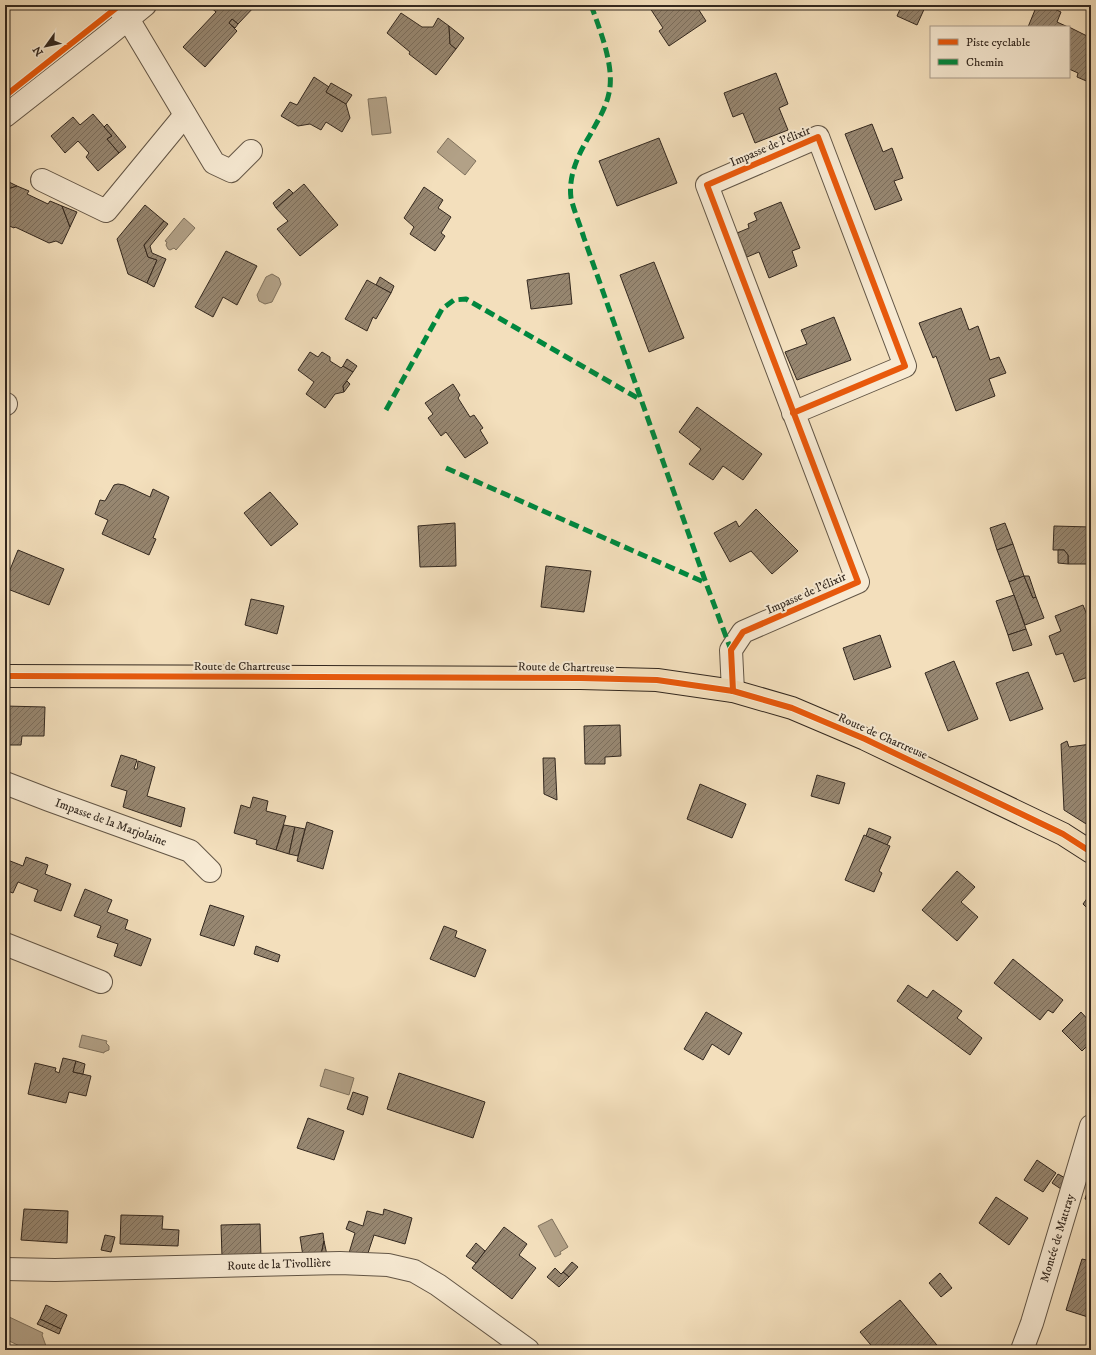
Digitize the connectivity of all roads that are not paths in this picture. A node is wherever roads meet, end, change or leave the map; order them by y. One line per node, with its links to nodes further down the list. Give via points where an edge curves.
1 (145, 5): 2 (street)
2 (122, 12): 3 (street); 4 (street)
3 (185, 115): 5 (street, via 214,163 231,171); 6 (street, via 106,211)
4 (5, 116)
5 (251, 151)
6 (42, 180)
7 (794, 413): 7 (street, Impasse de l'élixir, via 905,366 818,137 707,185); 9 (street, Impasse de l'élixir, via 858,582 743,632 731,650)
8 (5, 676): 9 (main road, Route de Chartreuse, via 581,678 657,680)
9 (733, 691): 11 (main road, Route de Chartreuse, via 792,708 865,739 1063,834)
10 (5, 783): 12 (street, Impasse de la Marjolaine, via 190,851)
11 (1091, 852)
12 (210, 871)
13 (5, 944): 14 (street)
14 (101, 982)
15 (1091, 1126): 18 (street, Montée de Mattray)
16 (5, 1269): 17 (street, Route de la Tivollière, via 340,1263 388,1265 414,1271 438,1285)
17 (528, 1350)
18 (1022, 1350)

